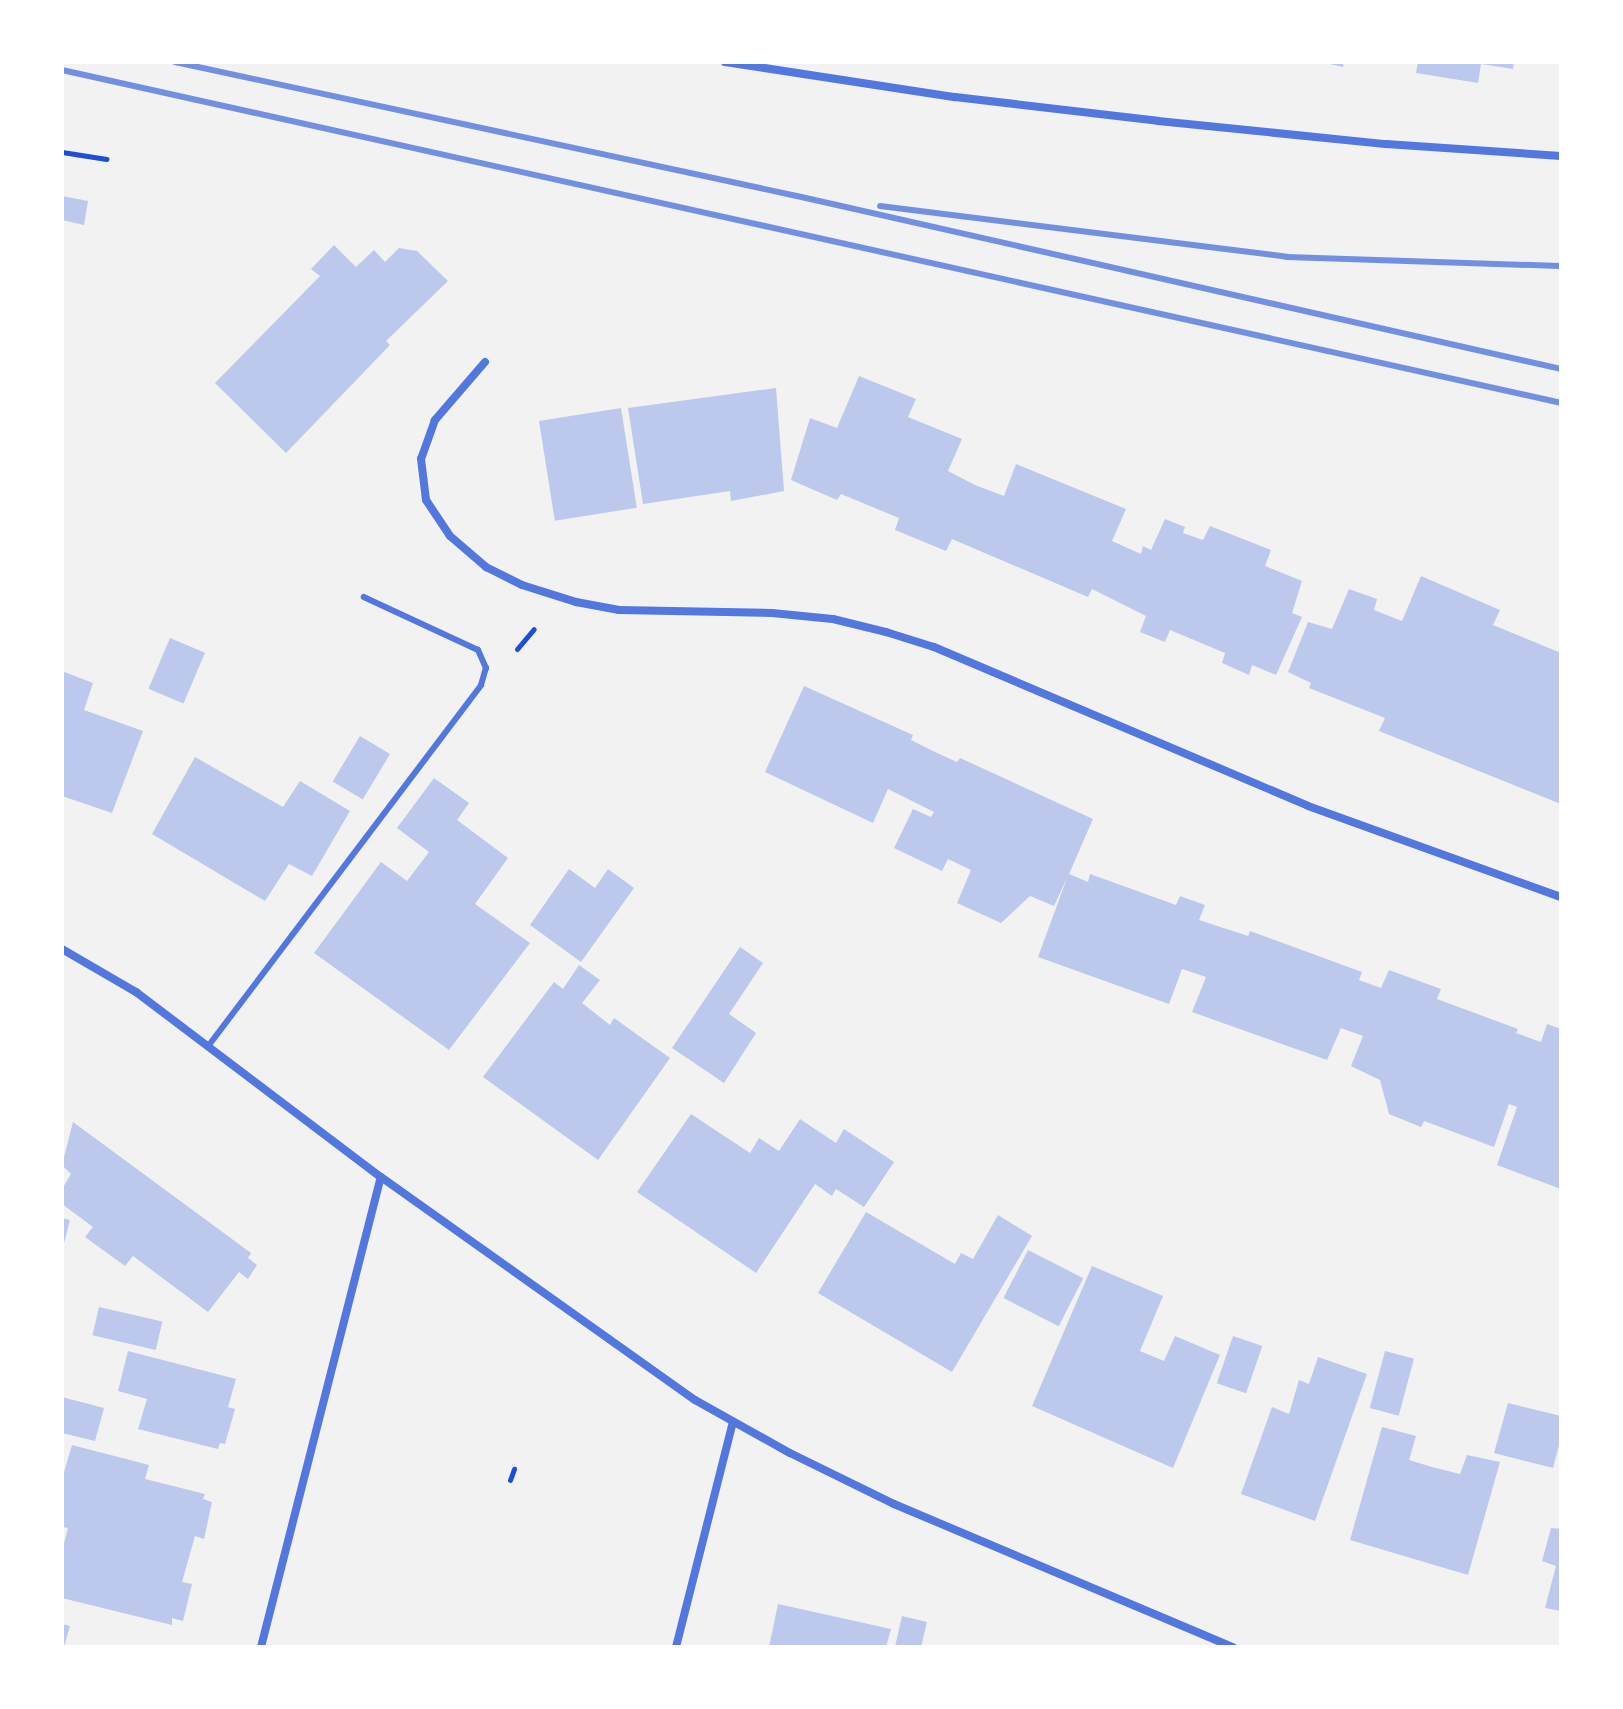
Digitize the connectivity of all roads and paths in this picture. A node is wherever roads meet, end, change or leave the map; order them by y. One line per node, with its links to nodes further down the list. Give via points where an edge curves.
1 (725, 62): 3 (street, via 1158,121)
2 (62, 152): 4 (path)
3 (1561, 156)
4 (106, 159)
5 (485, 362): 7 (street, via 435,420 421,459 426,500 450,536 486,567 522,585 619,610 772,613 833,619 886,632 934,647 1308,806)
6 (364, 597): 9 (lane, via 478,650 486,668 481,685)
7 (1561, 897)
8 (62, 949): 9 (street, via 136,992)
9 (209, 1045): 10 (street)
10 (381, 1177): 11 (street, via 565,1311); 14 (street)
11 (733, 1422): 15 (street); 16 (street, via 894,1504)
12 (514, 1469): 13 (path)
13 (510, 1480)
14 (261, 1647)
15 (676, 1647)
16 (1233, 1647)

